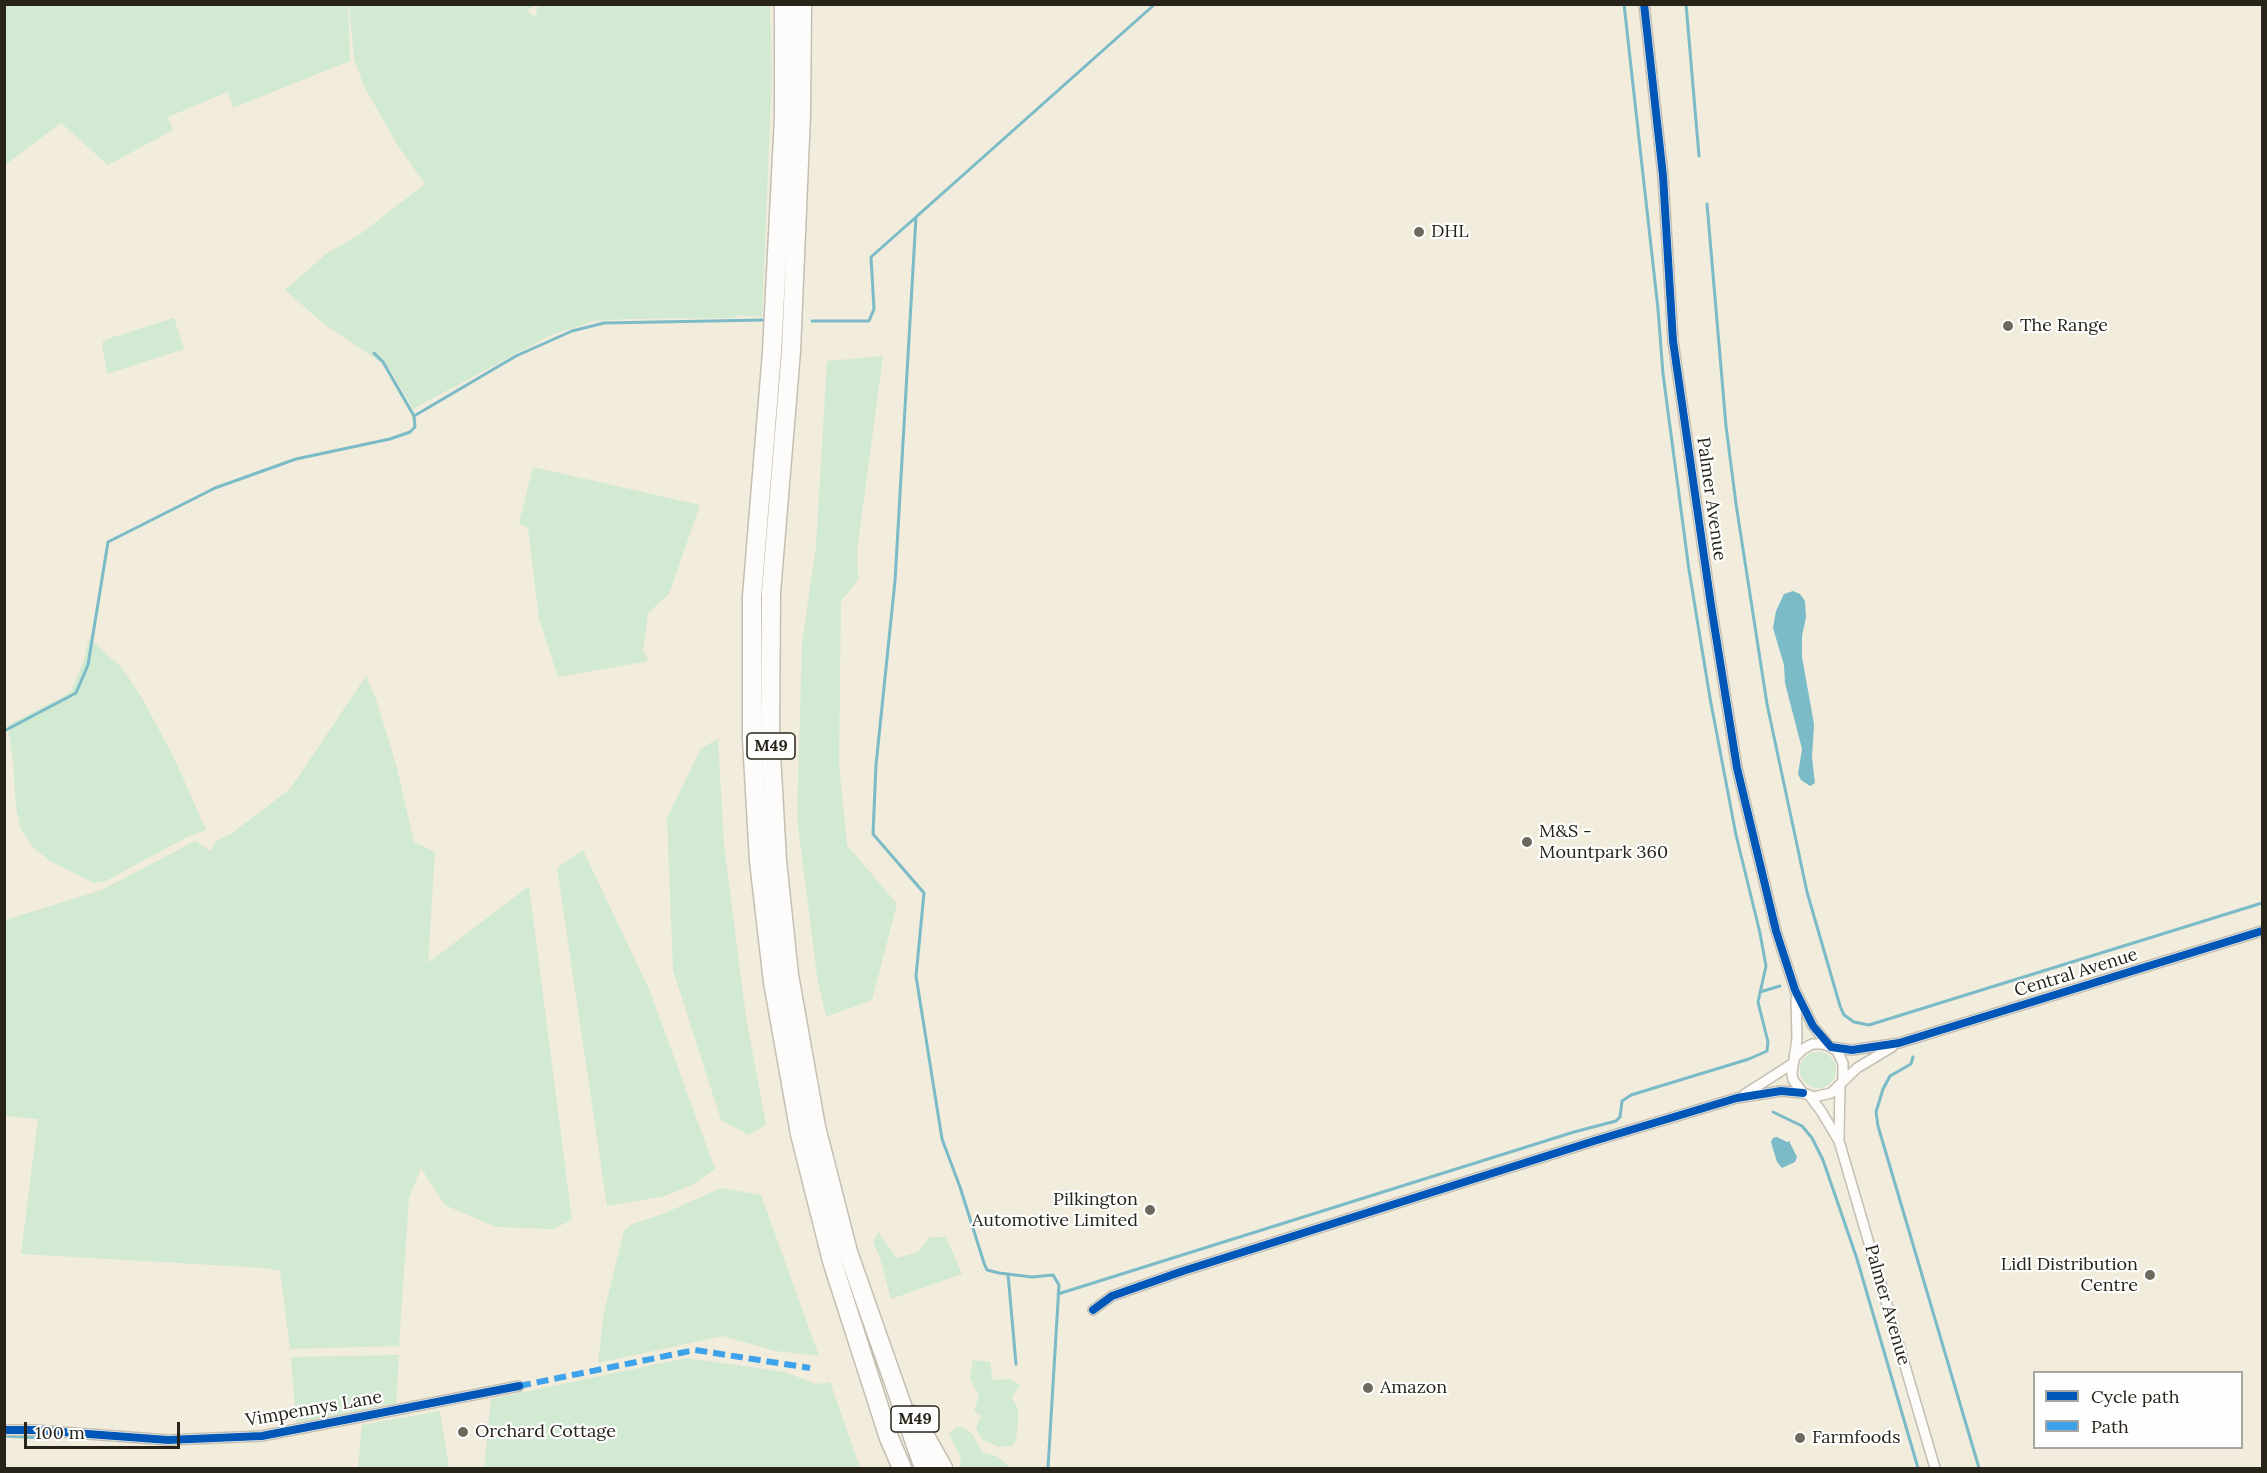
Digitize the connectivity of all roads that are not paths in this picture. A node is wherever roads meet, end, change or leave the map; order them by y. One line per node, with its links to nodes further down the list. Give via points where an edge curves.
1 (784, 4): 17 (highway, M49, via 784,117 772,352 752,597 752,739 759,861 772,982 800,1134 832,1261)
2 (802, 4): 14 (highway, M49, via 791,351 771,592 770,736 776,850 789,975 816,1127 848,1252)
3 (1644, 4): 5 (street, Palmer Avenue, via 1663,185 1673,341 1709,594 1737,768 1776,930)
4 (2262, 931): 6 (street, Central Avenue)
5 (1795, 990): 7 (street, via 1813,1026); 8 (street, via 1798,1026)
6 (1899, 1043): 7 (street, via 1852,1050); 9 (street, via 1863,1063)
7 (1830, 1047): 8 (street, via 1812,1044); 9 (street, via 1844,1063)
8 (1794, 1060): 10 (street, via 1793,1080); 11 (street)
9 (1841, 1084): 10 (street, via 1826,1096); 12 (street)
10 (1806, 1094): 11 (street, via 1781,1091); 12 (street)
11 (1737, 1098): 13 (street, via 1184,1271 1112,1296)
12 (1839, 1141): 22 (street, Palmer Avenue)
13 (1093, 1311)
14 (888, 1369): 20 (highway, M49); 21 (highway, M49)
15 (519, 1386): 16 (street, Vimpennys Lane, via 262,1436 168,1440)
16 (4, 1430)
17 (889, 1438): 18 (highway, M49); 19 (highway, M49)
18 (898, 1468)
19 (902, 1468)
20 (924, 1468)
21 (943, 1468)
22 (1935, 1468)

